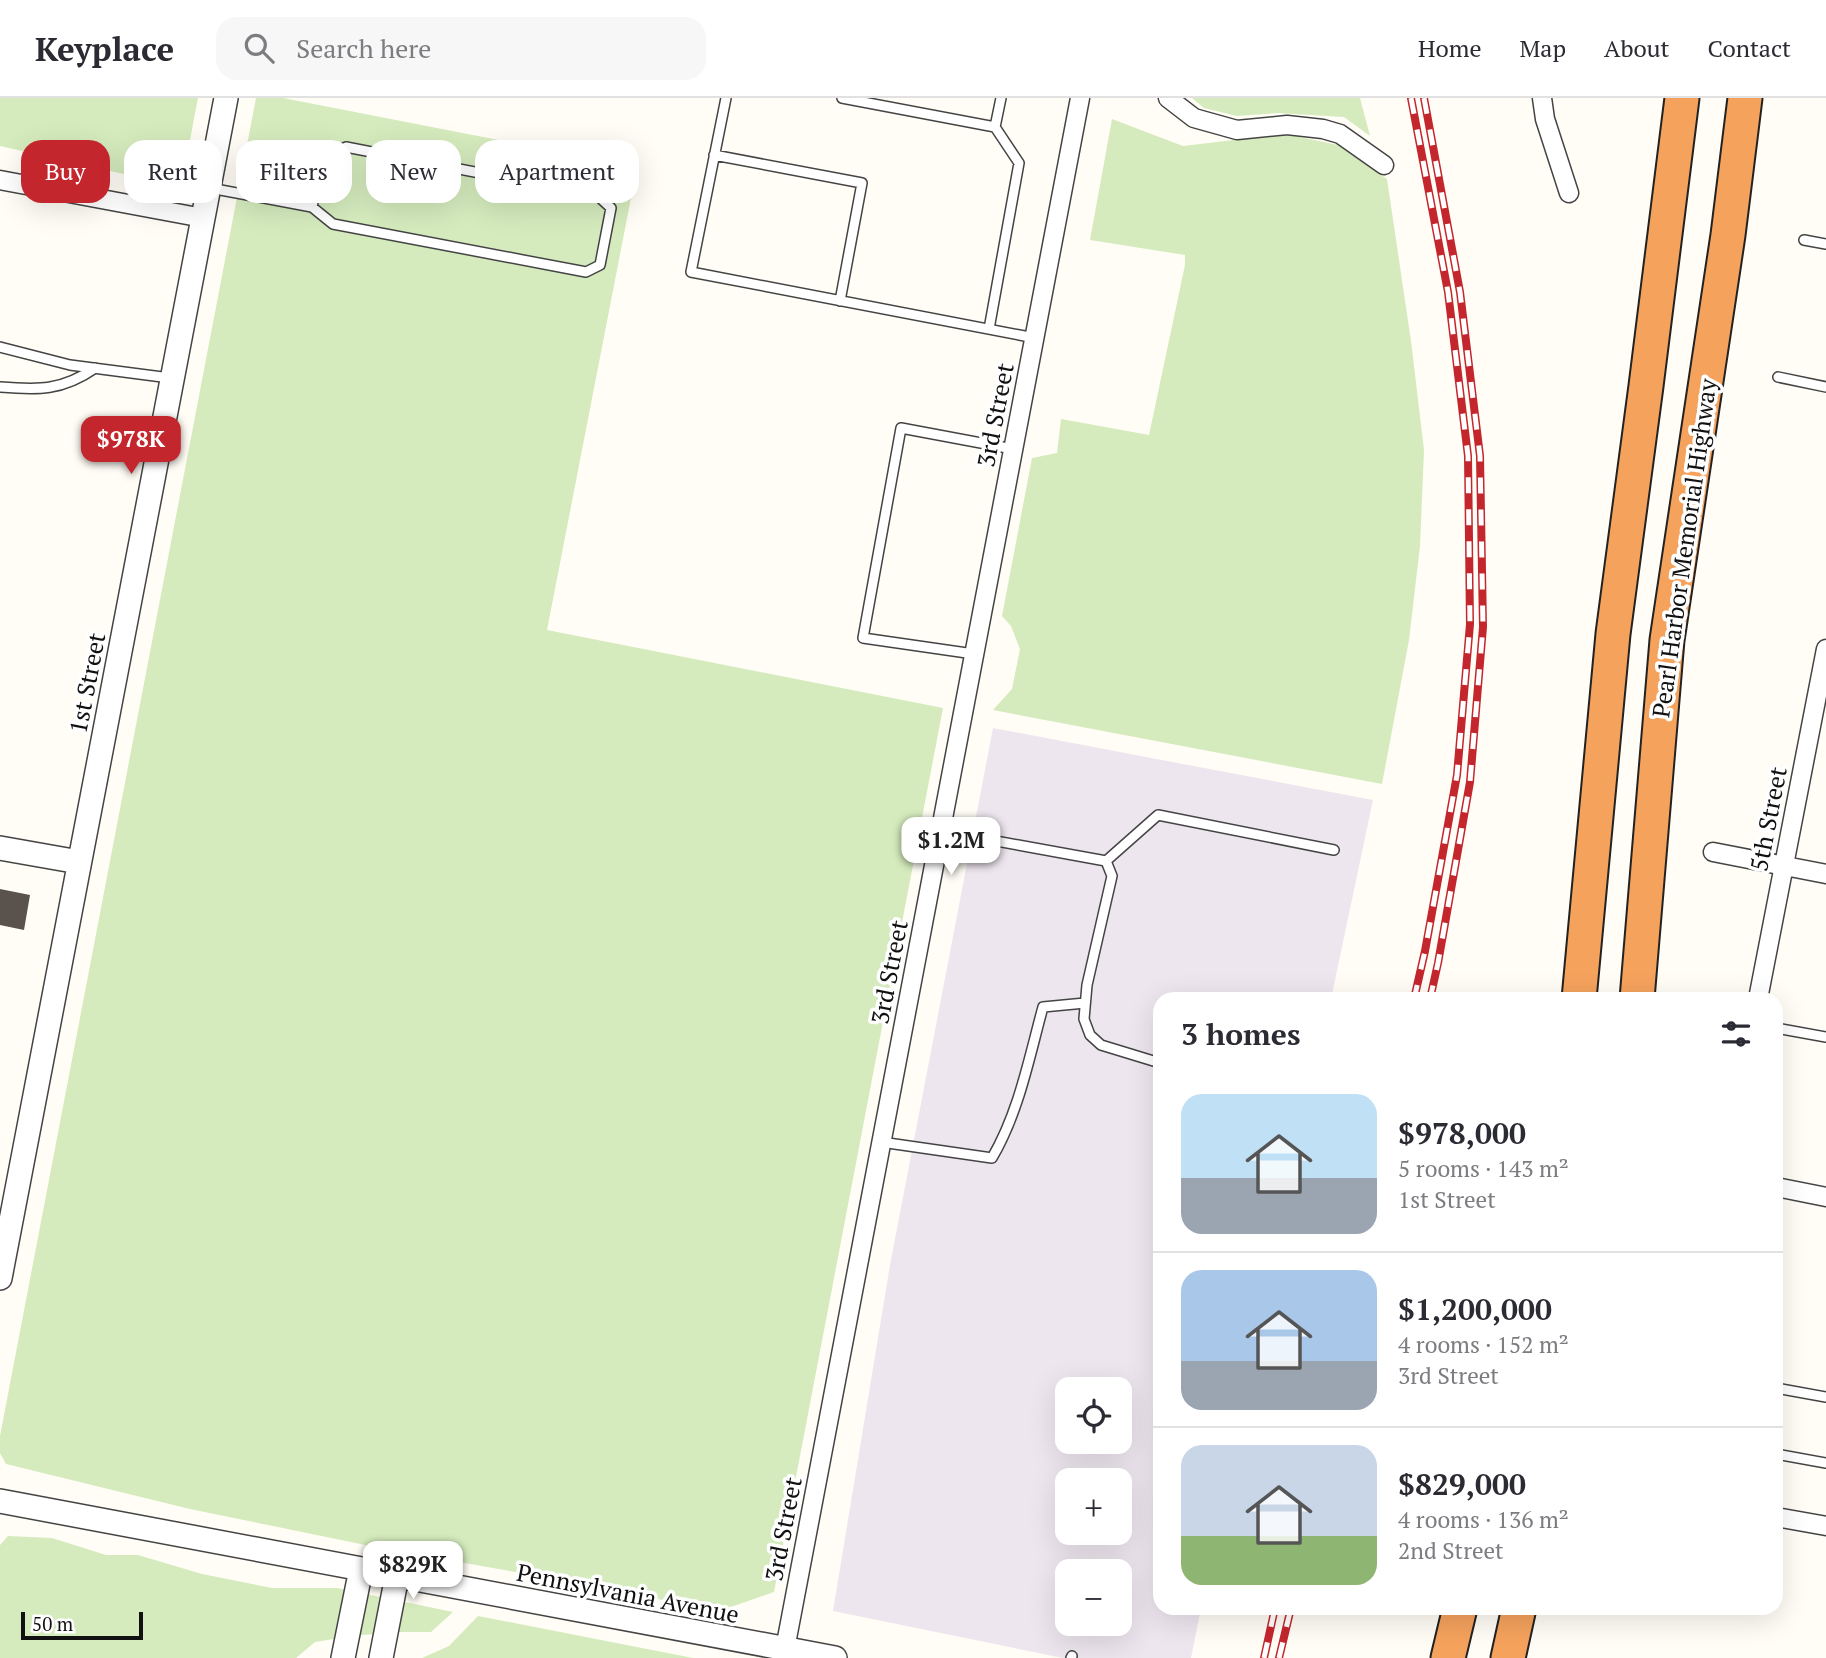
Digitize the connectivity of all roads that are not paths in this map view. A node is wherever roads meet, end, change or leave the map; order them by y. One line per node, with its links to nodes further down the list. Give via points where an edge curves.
1 (226, 98): 12 (street, 1st Street)
2 (726, 98): 13 (lane)
3 (842, 98): 11 (lane)
4 (1000, 98): 11 (lane)
5 (1080, 98): 26 (street, 3rd Street)
6 (1168, 98): 14 (street, via 1194,118 1237,131 1287,125 1340,134)
7 (1542, 98): 17 (street)
8 (1679, 98): 44 (highway, via 1613,634)
9 (1745, 98): 21 (highway, Pearl Harbor Memorial Highway)
10 (1767, 98): 21 (highway, via 1758,144)
11 (995, 127): 25 (lane, via 1019,163)
12 (218, 140)
13 (714, 155): 24 (lane, via 862,183); 24 (lane, via 691,272)
14 (1384, 165)
15 (0, 180): 20 (street)
16 (222, 190): 19 (lane)
17 (1569, 193)
18 (206, 203): 20 (street, 1st Street)
19 (312, 206): 19 (lane, via 332,224 586,272 600,265 611,208 598,196 346,147 321,162)
20 (202, 218): 30 (street, 1st Street)
21 (1728, 235): 45 (highway, Pearl Harbor Memorial Highway, via 1667,640)
22 (1804, 240): 23 (lane)
23 (1826, 244)
24 (840, 300): 25 (lane)
25 (989, 329): 26 (lane)
26 (1034, 338): 33 (street, 3rd Street)
27 (0, 347): 28 (lane)
28 (95, 368): 30 (lane); 31 (lane, via 57,387)
29 (1778, 377): 32 (lane)
30 (172, 378): 41 (street, 1st Street)
31 (0, 387)
32 (1826, 387)
33 (1013, 449): 35 (street, 3rd Street); 35 (lane, via 901,428 863,638)
34 (1826, 649): 42 (street, 5th Street)
35 (974, 654): 36 (street, 3rd Street)
36 (941, 831): 40 (lane); 51 (street, 3rd Street)
37 (0, 848): 41 (street)
38 (1334, 850): 40 (lane, via 1158,815)
39 (1713, 852): 42 (street)
40 (1106, 860): 47 (lane, via 1112,876)
41 (79, 862): 54 (street, 1st Street)
42 (1784, 866): 43 (street); 46 (street, 5th Street)
43 (1826, 874)
44 (1580, 992)
45 (1638, 992)
46 (1759, 992)
47 (1085, 1003): 50 (lane, via 1090,1035 1101,1045); 51 (lane, via 1044,1007 1018,1097 992,1158)
48 (1783, 1029): 49 (lane)
49 (1826, 1037)
50 (1153, 1061)
51 (881, 1142): 66 (street, 3rd Street)
52 (1783, 1188): 53 (street)
53 (1826, 1197)
54 (0, 1278)
55 (1783, 1389): 56 (lane)
56 (1826, 1397)
57 (1783, 1455): 58 (lane)
58 (1826, 1463)
59 (0, 1501): 62 (street, Pennsylvania Avenue)
60 (1783, 1518): 61 (street)
61 (1826, 1526)
62 (361, 1569): 63 (street, Pennsylvania Avenue); 67 (street)
63 (397, 1576): 66 (street, Pennsylvania Avenue); 68 (street)
64 (1458, 1615): 70 (highway)
65 (1517, 1615): 71 (highway)
66 (785, 1649): 69 (street, Pennsylvania Avenue)
67 (343, 1658)
68 (381, 1658)
69 (835, 1658)
70 (1448, 1658)
71 (1508, 1658)

